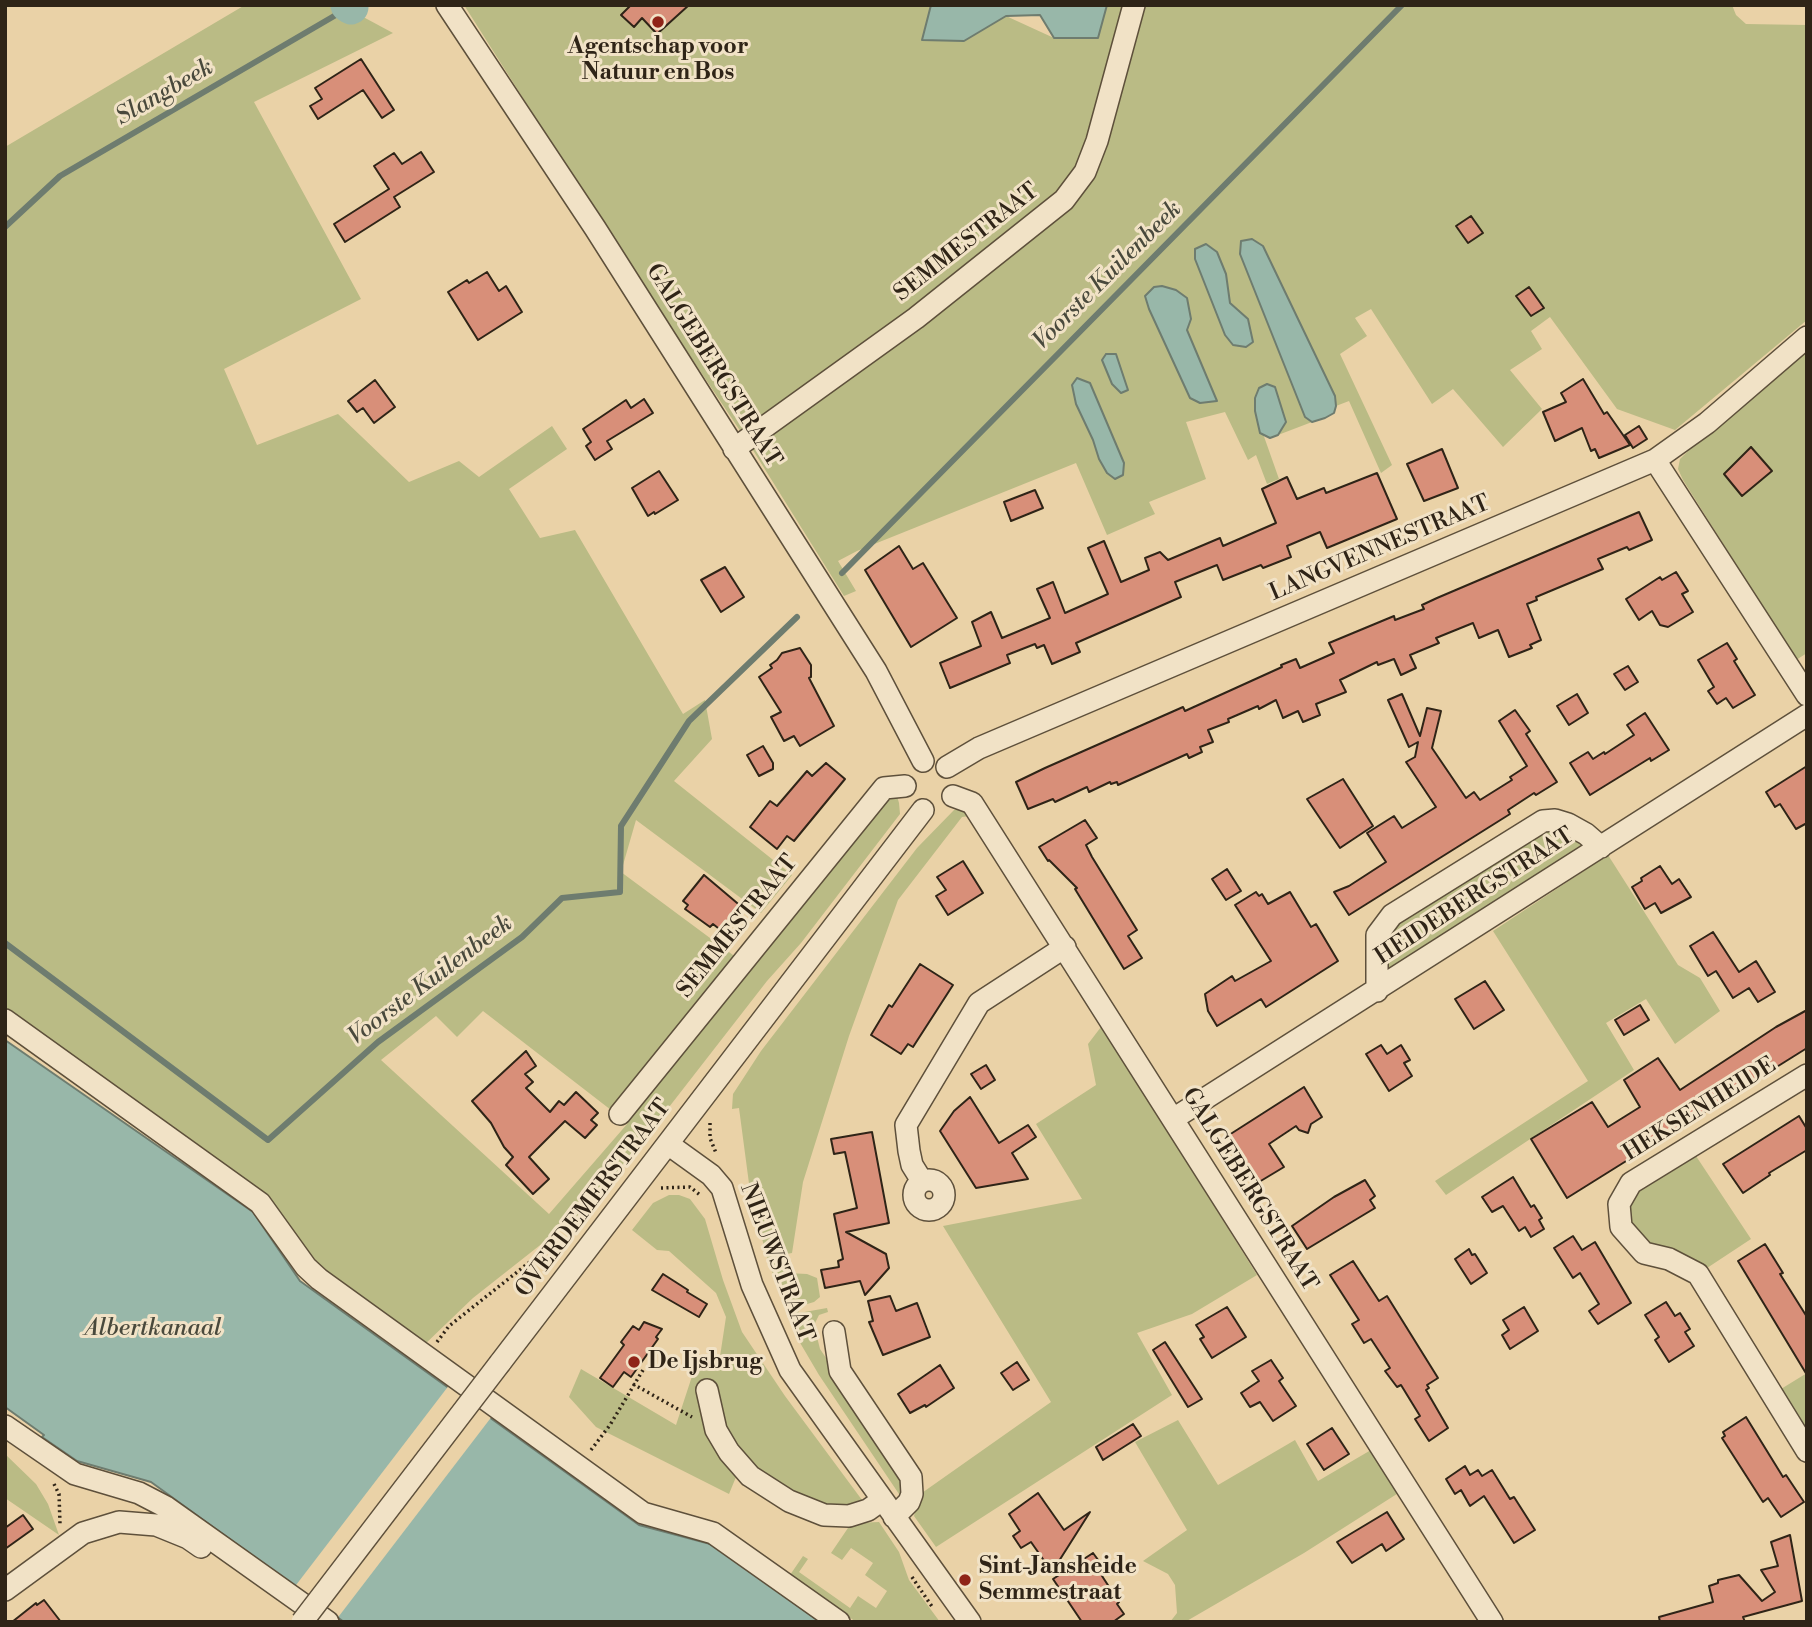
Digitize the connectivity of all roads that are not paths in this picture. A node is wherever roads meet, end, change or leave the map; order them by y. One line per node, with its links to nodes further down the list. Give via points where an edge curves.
1 (447, 5): 4 (street, GALGEBERGSTRAAT)
2 (1134, 5): 4 (street, SEMMESTRAAT, via 1097,141 1085,172 1064,200 916,318)
3 (1807, 337): 5 (street, LANGVENNESTRAAT, via 1707,423)
4 (734, 449): 8 (street, GALGEBERGSTRAAT, via 876,671)
5 (1655, 460): 6 (street); 9 (street, LANGVENNESTRAAT, via 979,748)
6 (1807, 695)
7 (1807, 715): 13 (street, HEIDEBERGSTRAAT)
8 (923, 761): 9 (street); 10 (street, via 913,766)
9 (947, 767): 11 (street, via 954,775)
10 (905, 786): 12 (street, via 910,801); 18 (street, SEMMESTRAAT, via 884,788)
11 (953, 796): 12 (street, via 941,808); 14 (street, GALGEBERGSTRAAT, via 972,803)
12 (923, 810): 20 (street, OVERDEMERSTRAAT)
13 (1601, 846): 15 (street, HEIDEBERGSTRAAT); 15 (street, HEIDEBERGSTRAAT, via 1568,824 1543,821 1392,915 1377,935)
14 (1065, 947): 19 (street, GALGEBERGSTRAAT); 21 (street, via 979,1003 938,1070 906,1125 912,1165)
15 (1377, 991): 19 (street, HEIDEBERGSTRAAT)
16 (5, 1020): 31 (street, via 260,1203 319,1279 643,1513 726,1540)
17 (1807, 1075): 25 (street, HEKSENHEIDE, via 1631,1183 1619,1204 1621,1227 1644,1253 1698,1273)
18 (620, 1114)
19 (1173, 1119): 33 (street, GALGEBERGSTRAAT)
20 (668, 1144): 26 (street, NIEUWSTRAAT, via 722,1188 763,1314 790,1370); 28 (street, OVERDEMERSTRAAT, bridge)
21 (922, 1181)
22 (834, 1332): 26 (street, NIEUWSTRAAT, via 840,1371 911,1477 909,1502)
23 (707, 1390): 26 (street, via 716,1430 729,1452 750,1476 789,1502 824,1515)
24 (5, 1426): 30 (street, via 75,1474 139,1493 166,1507)
25 (1807, 1451)
26 (888, 1509): 32 (street, NIEUWSTRAAT)
27 (5, 1590): 29 (street, via 83,1533 119,1522 156,1525 188,1538)
28 (302, 1622)
29 (308, 1622)
30 (328, 1622)
31 (839, 1622)
32 (970, 1622)
33 (1492, 1622)

